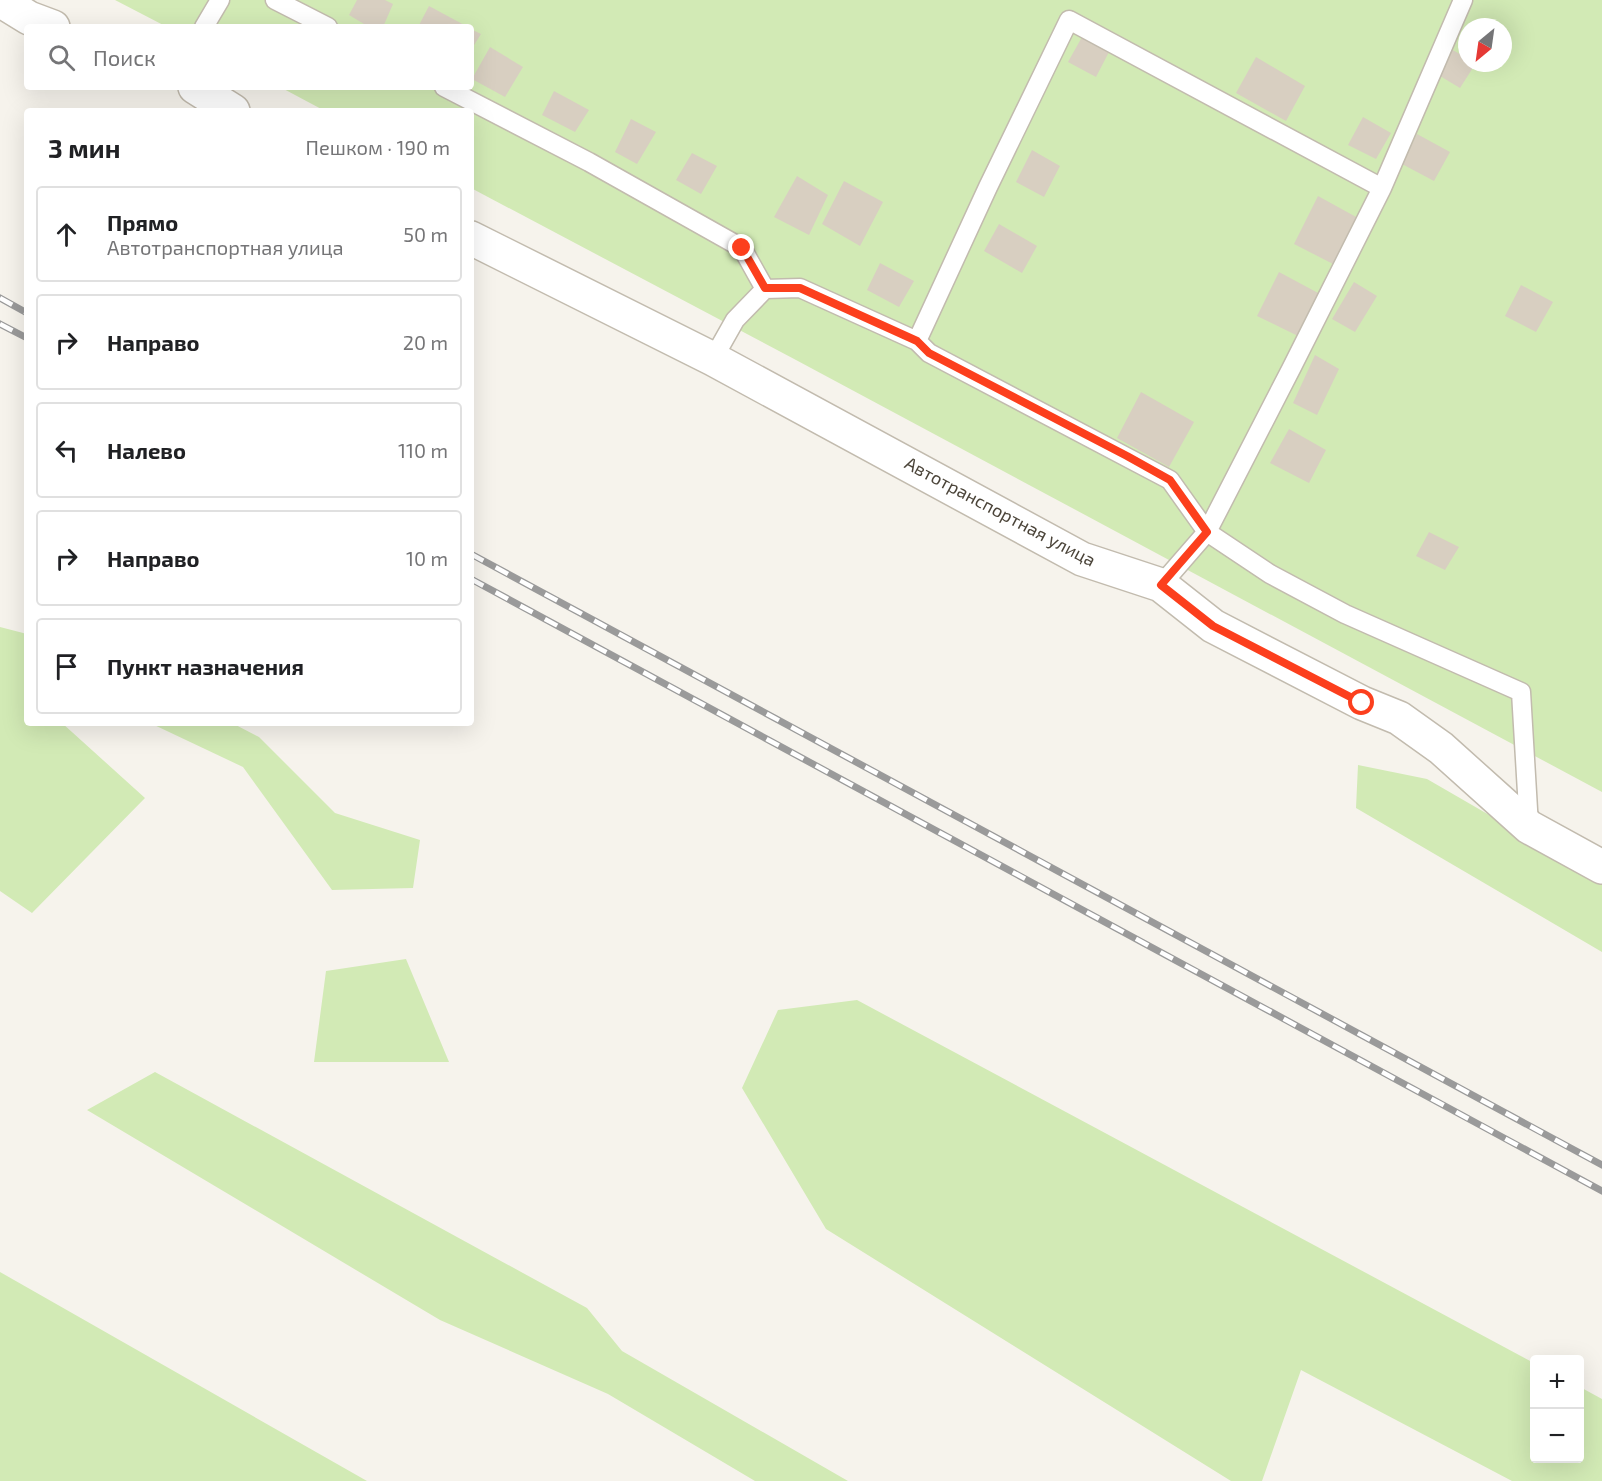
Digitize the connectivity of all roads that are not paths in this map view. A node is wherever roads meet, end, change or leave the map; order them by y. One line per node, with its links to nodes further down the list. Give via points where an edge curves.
1 (0, 0): 5 (street)
2 (220, 0): 6 (lane)
3 (275, 0): 7 (lane)
4 (1463, 0): 11 (lane)
5 (45, 24)
6 (206, 24)
7 (322, 24)
8 (200, 90): 10 (street)
9 (450, 90): 13 (lane, via 742,248)
10 (228, 108)
11 (1382, 188): 14 (lane, via 1070,20); 16 (lane)
12 (474, 240): 15 (street, Автотранспортная улица)
13 (765, 288): 14 (lane, via 800,288); 15 (lane, via 735,320)
14 (917, 341): 16 (lane, via 929,353 1170,480)
15 (713, 359): 17 (street, Автотранспортная улица, via 1082,559)
16 (1207, 532): 17 (lane); 18 (lane, via 1270,574 1345,614 1521,692)
17 (1161, 585): 18 (street, Автотранспортная улица, via 1213,626 1399,718 1441,748)
18 (1529, 826): 19 (street, Автотранспортная улица)
19 (1602, 867)

